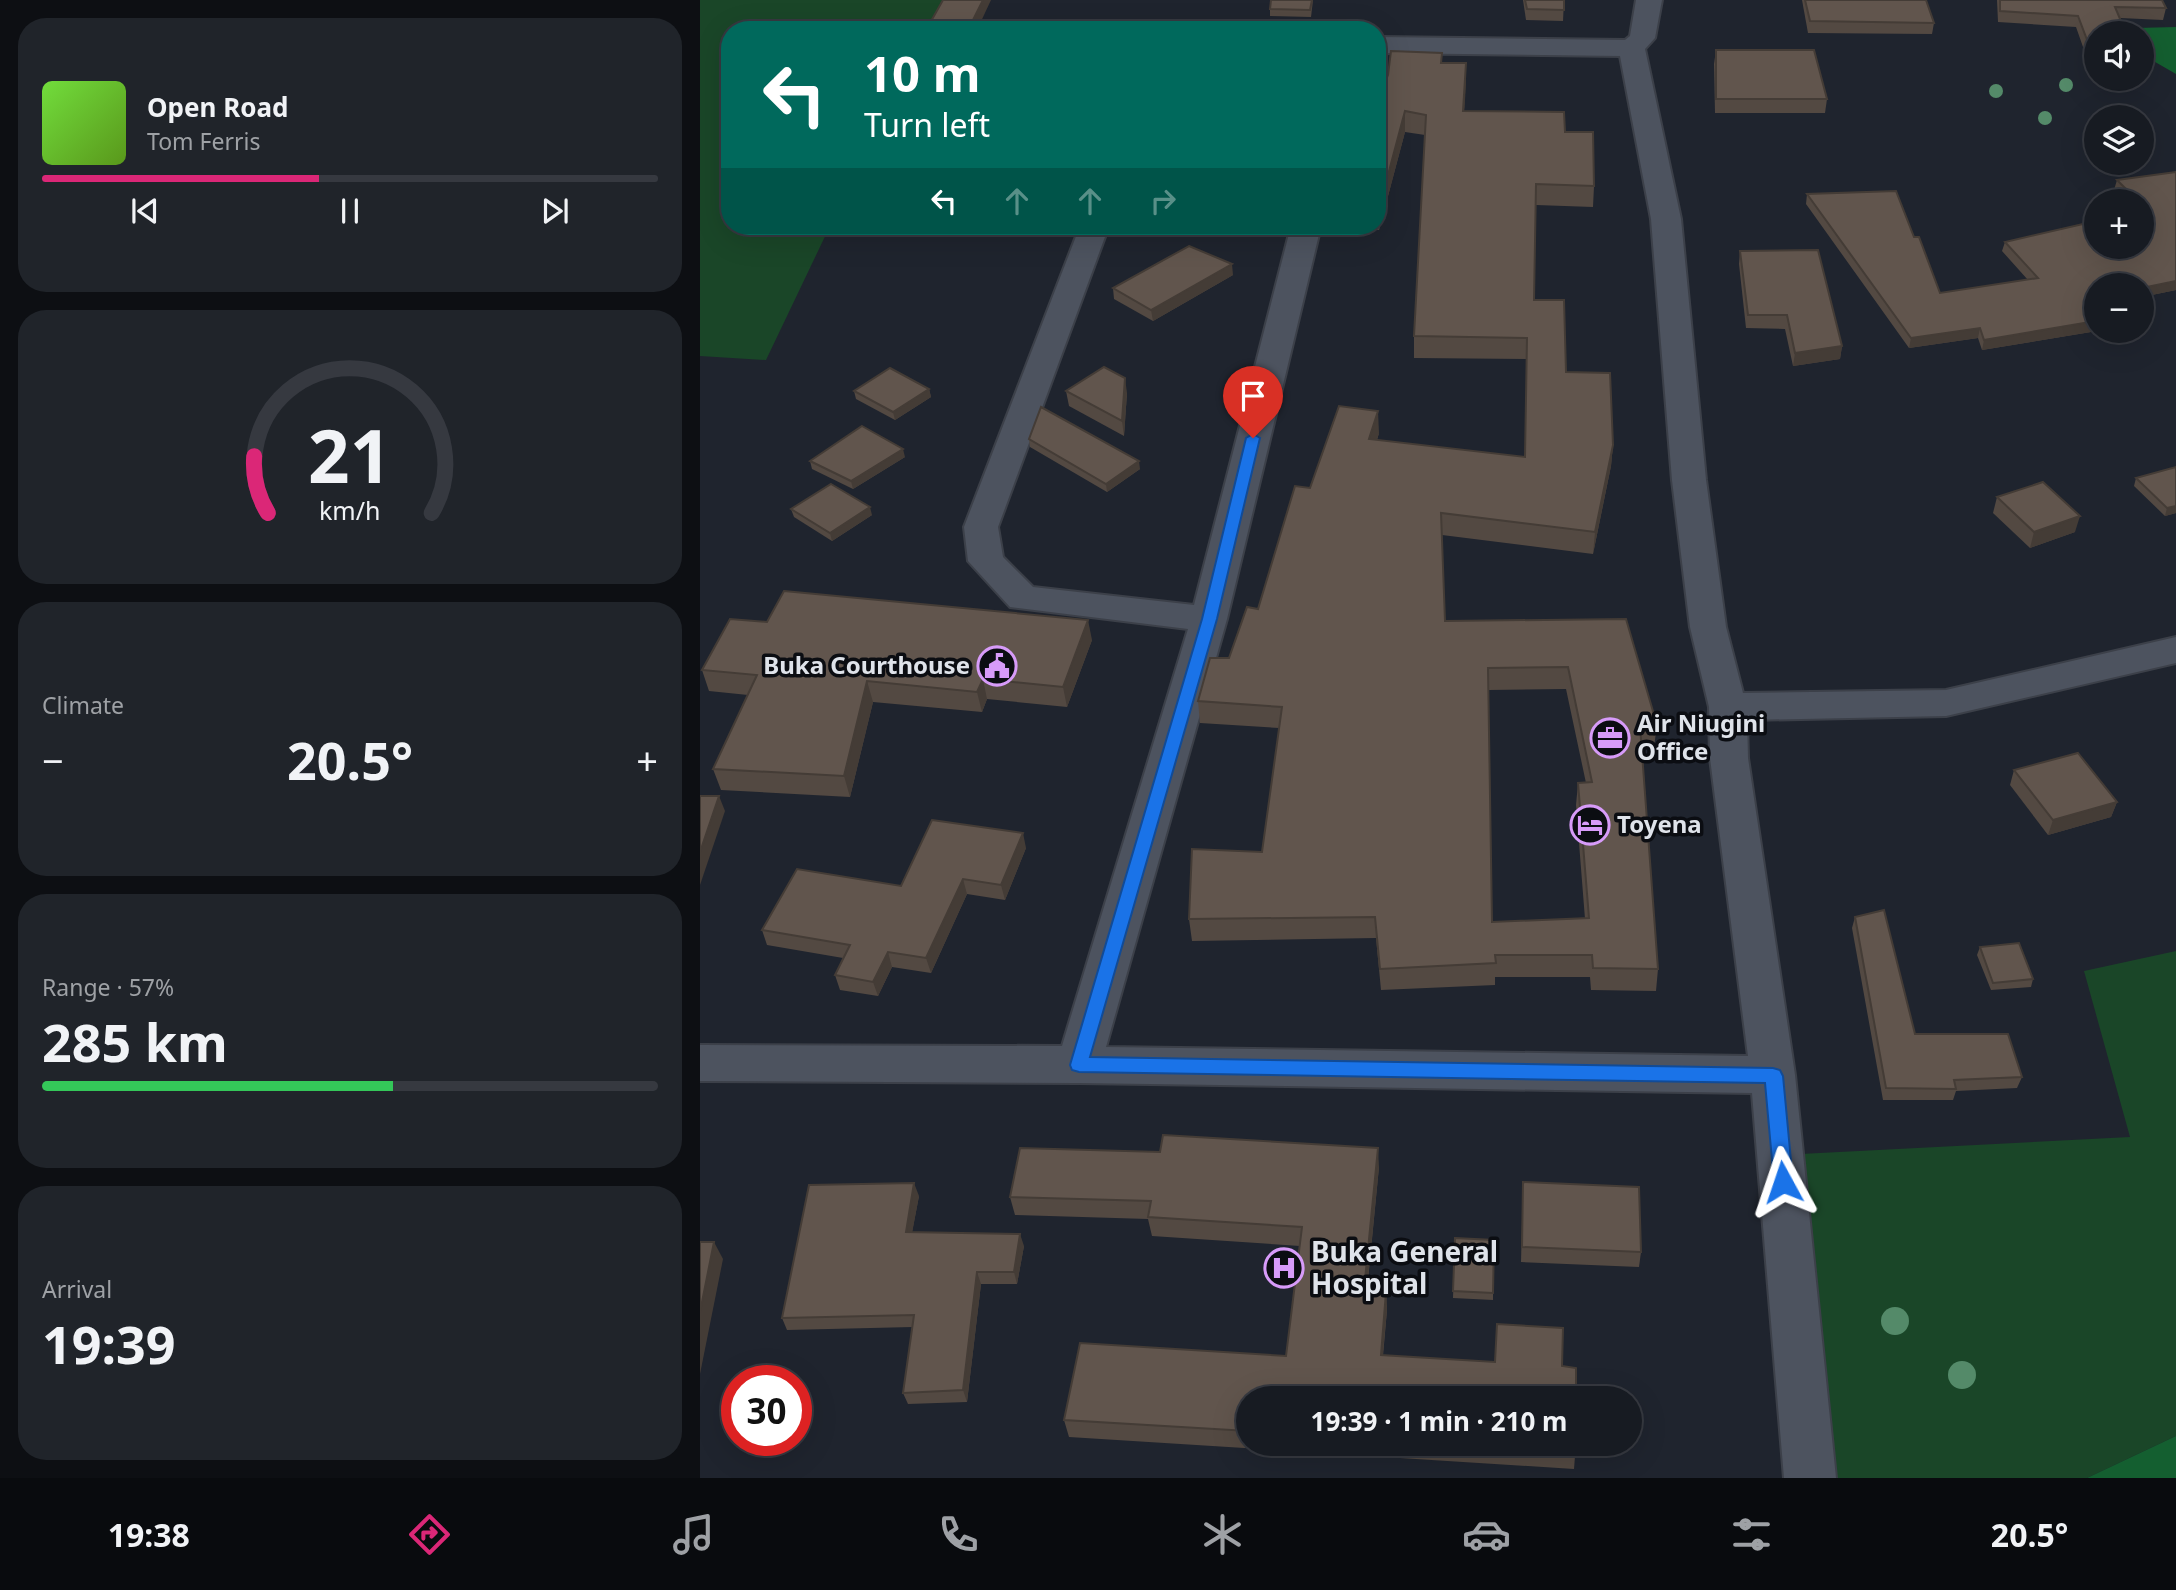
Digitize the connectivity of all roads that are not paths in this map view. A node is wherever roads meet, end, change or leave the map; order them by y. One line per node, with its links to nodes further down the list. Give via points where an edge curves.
1 (1649, 0): 3 (street, via 1642,38)
2 (1386, 45): 3 (street)
3 (1632, 48): 8 (street, via 1666,219 1689,480 1708,626)
4 (1091, 235): 6 (street, via 981,527 986,561 1023,598)
5 (1304, 235): 6 (street)
6 (1209, 619): 10 (street)
7 (2176, 650): 8 (street, via 1946,703)
8 (1728, 707): 11 (street, via 1729,758)
9 (700, 1063): 10 (street)
10 (1079, 1065): 11 (street)
11 (1773, 1076): 12 (street)
12 (1810, 1478)

